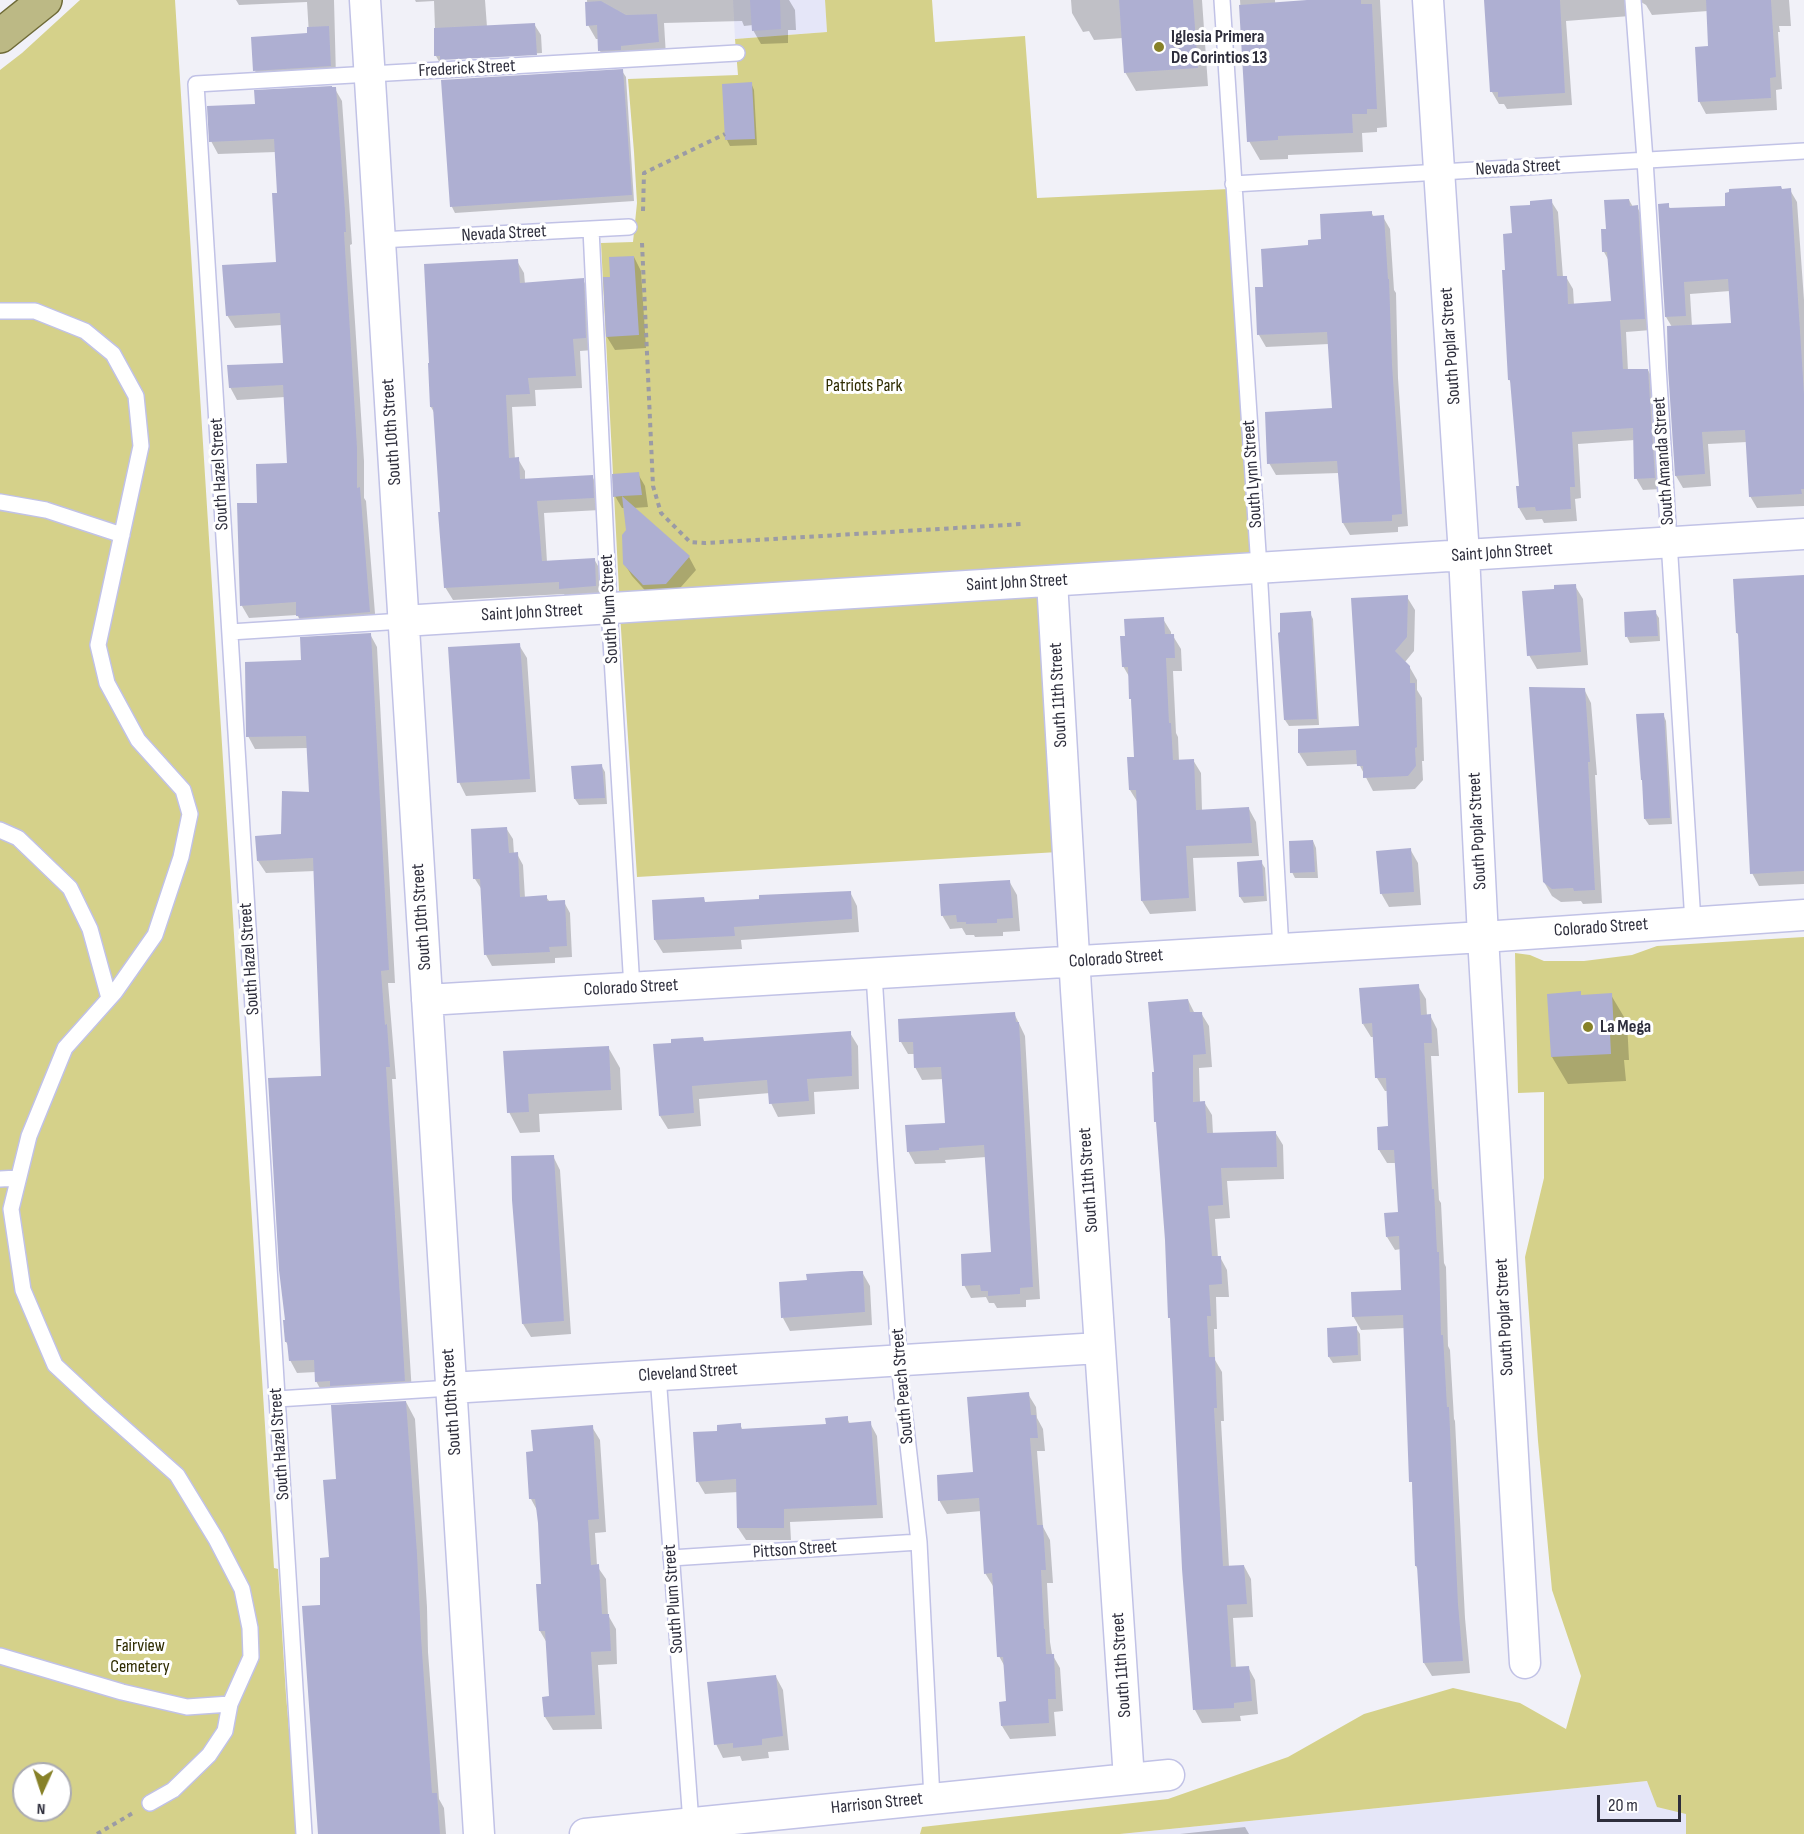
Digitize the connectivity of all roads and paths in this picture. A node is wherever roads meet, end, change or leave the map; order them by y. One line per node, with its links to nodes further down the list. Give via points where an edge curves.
1 (45, 0): 6 (main road)
2 (364, 0): 8 (street, South 10th Street)
3 (1222, 0): 14 (lane, South Lynn Street)
4 (1428, 0): 13 (street, South Poplar Street)
5 (1633, 0): 12 (lane, South Amanda Street)
6 (0, 36)
7 (737, 53): 8 (lane, Frederick Street)
8 (369, 74): 9 (lane, Frederick Street); 19 (street, South 10th Street)
9 (196, 84): 31 (lane, South Hazel Street)
10 (725, 134): 15 (path, via 644,173)
11 (1804, 152): 12 (lane, Nevada Street)
12 (1645, 160): 13 (lane, Nevada Street); 25 (lane, South Amanda Street)
13 (1440, 172): 14 (lane, Nevada Street); 26 (street, South Poplar Street)
14 (1233, 184): 27 (lane, South Lynn Street)
15 (642, 217)
16 (629, 226): 17 (lane, Nevada Street)
17 (591, 229): 19 (lane, Nevada Street); 29 (lane, South Plum Street)
18 (642, 238): 22 (path, via 653,486 661,513 690,542)
19 (380, 240): 30 (street, South 10th Street)
20 (0, 311): 24 (lane, via 35,310 85,331 113,354 136,396 141,446)
21 (0, 502): 24 (lane, via 46,510)
22 (1022, 524)
23 (1804, 534): 25 (street, Saint John Street)
24 (122, 535): 40 (lane, via 98,645 107,683 138,740 183,790 190,814 181,857 155,935)
25 (1669, 542): 26 (street, Saint John Street); 34 (lane, South Amanda Street)
26 (1464, 555): 27 (street, Saint John Street); 35 (street, South Poplar Street)
27 (1259, 568): 28 (street, Saint John Street); 36 (lane, South Lynn Street)
28 (1052, 580): 29 (street, Saint John Street); 37 (street, South 11th Street)
29 (609, 608): 30 (street, Saint John Street); 39 (lane, South Plum Street)
30 (404, 621): 31 (lane, Saint John Street); 41 (street, South 10th Street)
31 (230, 632): 48 (lane, South Hazel Street)
32 (0, 830): 40 (lane, via 18,838 70,888 90,929)
33 (1804, 915): 34 (street, Colorado Street)
34 (1693, 922): 35 (street, Colorado Street)
35 (1483, 937): 36 (street, Colorado Street); 52 (street, South Poplar Street)
36 (1281, 949): 37 (street, Colorado Street)
37 (1075, 962): 38 (street, Colorado Street); 44 (street, South 11th Street)
38 (874, 974): 39 (street, Colorado Street); 45 (lane, South Peach Street)
39 (632, 988): 41 (street, Colorado Street)
40 (109, 998): 42 (lane, via 65,1048 29,1136)
41 (427, 1000): 47 (street, South 10th Street)
42 (18, 1178): 43 (lane); 53 (lane, via 10,1209 23,1290 55,1365 177,1475 242,1589 251,1657)
43 (0, 1179)
44 (1100, 1348): 45 (street, Cleveland Street); 55 (street, South 11th Street)
45 (900, 1360): 46 (street, Cleveland Street); 49 (lane, South Peach Street)
46 (658, 1375): 47 (street, Cleveland Street); 50 (lane, South Plum Street)
47 (451, 1388): 48 (lane, Cleveland Street); 61 (street, South 10th Street)
48 (277, 1398): 60 (lane, South Hazel Street)
49 (920, 1542): 50 (lane, Pittson Street); 56 (lane, South Peach Street)
50 (671, 1558): 58 (lane, South Plum Street)
51 (0, 1656): 53 (lane, via 187,1707)
52 (1525, 1663)
53 (230, 1704): 57 (lane, via 225,1731 209,1755 173,1790)
54 (1169, 1775): 55 (street, Harrison Street)
55 (1129, 1779): 56 (street, Harrison Street)
56 (932, 1799): 58 (street, Harrison Street)
57 (150, 1803): 59 (path)
58 (691, 1823): 62 (street, Harrison Street)
59 (97, 1834)
60 (304, 1834)
61 (479, 1834)
62 (585, 1834)

